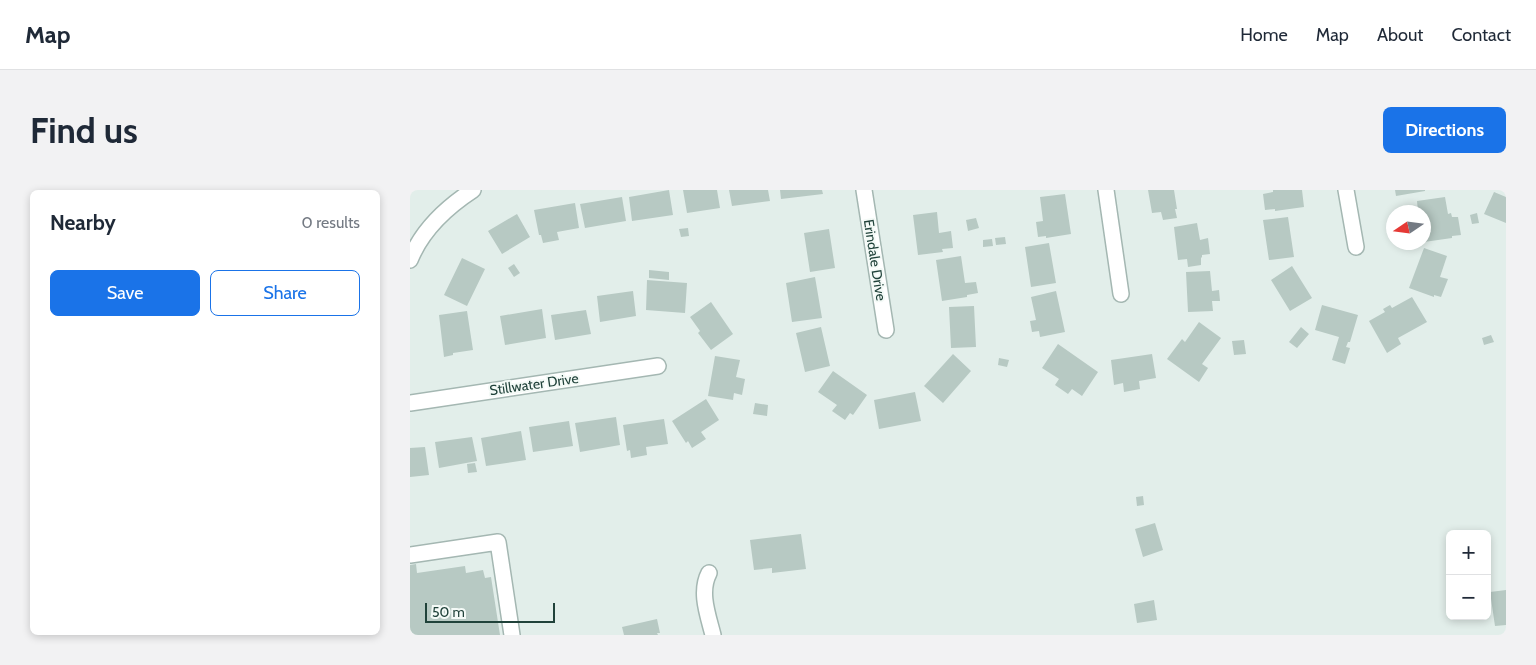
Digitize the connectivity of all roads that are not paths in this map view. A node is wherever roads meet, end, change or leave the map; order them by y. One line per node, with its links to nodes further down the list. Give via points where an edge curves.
1 (473, 190): 6 (street, via 440,216 424,235)
2 (864, 190): 8 (street, Erindale Drive)
3 (1106, 190): 7 (street)
4 (1346, 190): 5 (street)
5 (1356, 247)
6 (410, 260)
7 (1122, 294)
8 (886, 330)
9 (658, 366): 10 (street, Stillwater Drive)
10 (410, 402)
11 (410, 555): 13 (street, via 498,542)
12 (709, 573): 14 (street, via 704,582 705,604)
13 (512, 635)
14 (713, 635)

